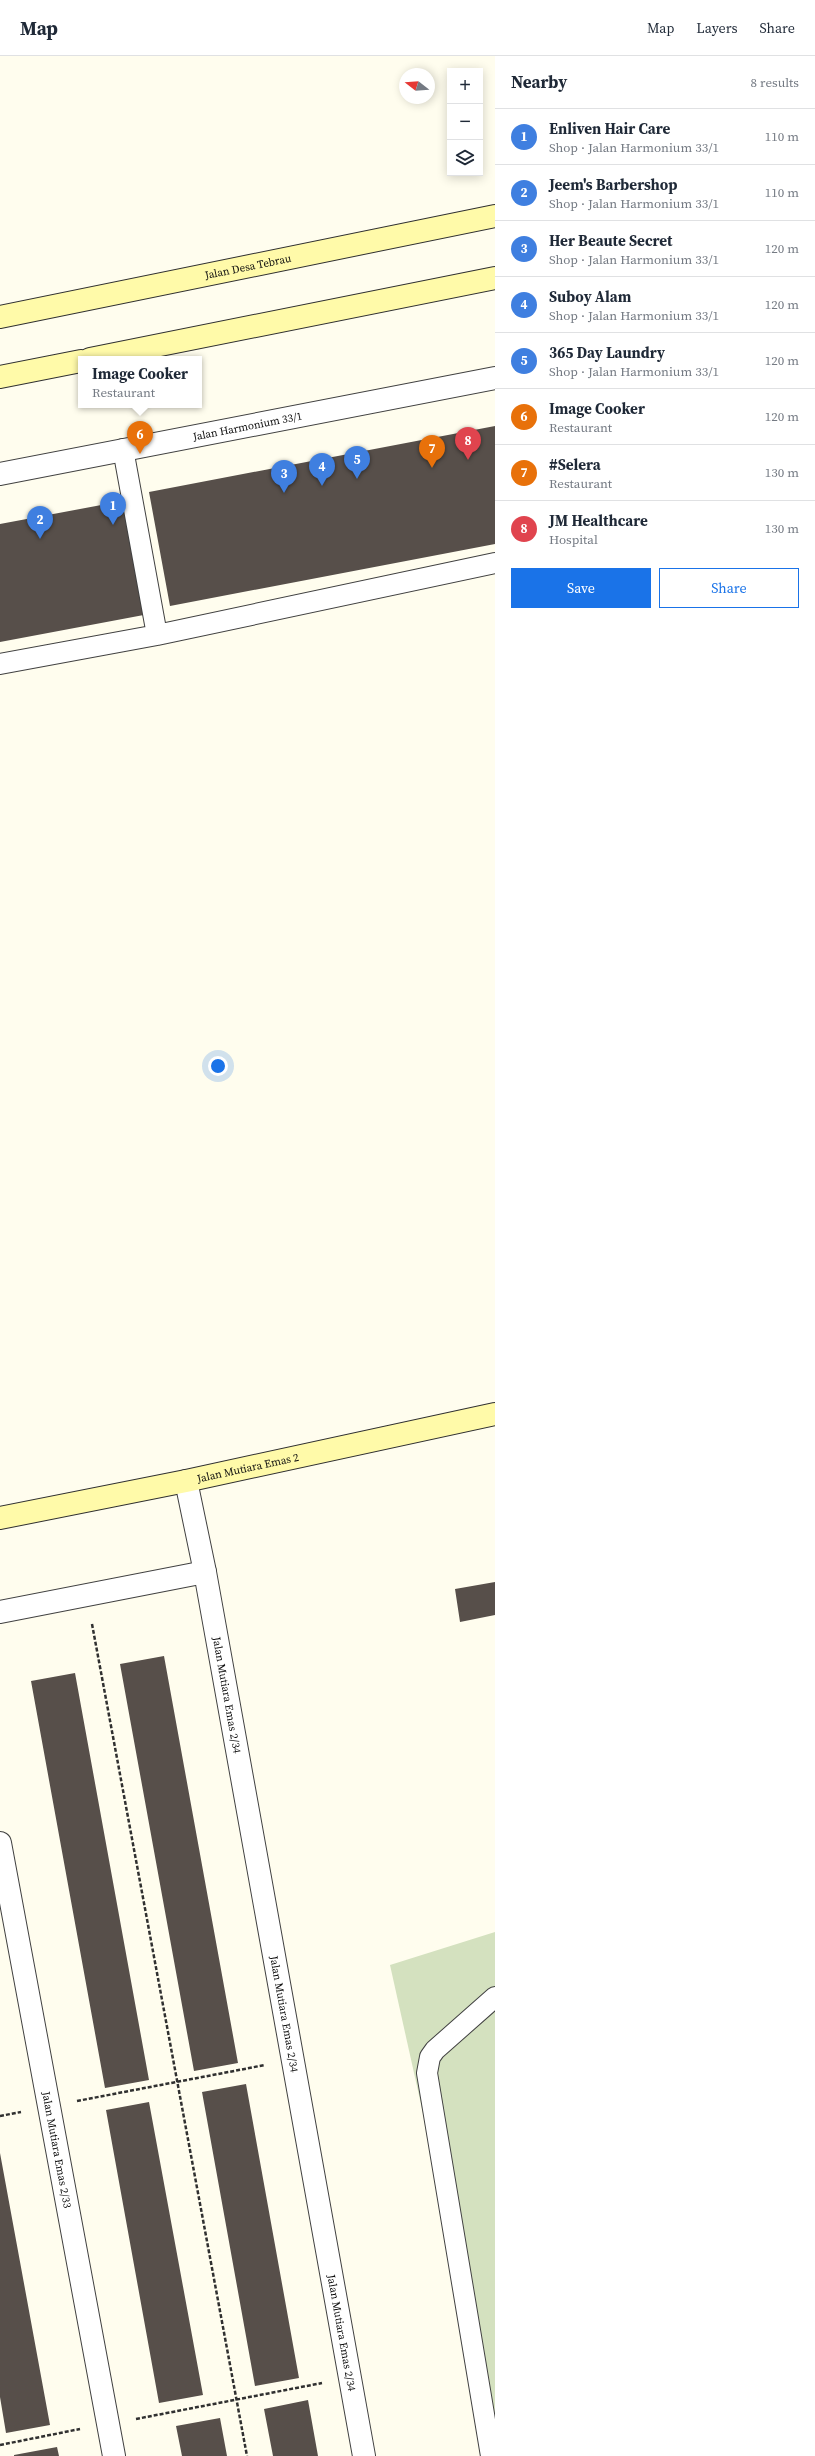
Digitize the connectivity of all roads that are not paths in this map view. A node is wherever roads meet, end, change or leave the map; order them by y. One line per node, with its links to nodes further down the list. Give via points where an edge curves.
1 (495, 216): 3 (street, Jalan Desa Tebrau)
2 (495, 278): 4 (street)
3 (0, 317)
4 (105, 356)
5 (78, 362): 6 (street)
6 (0, 377)
7 (495, 378): 8 (street, Jalan Harmonium 33/1)
8 (123, 449): 9 (street, Jalan Harmonium 33/1); 11 (lane)
9 (0, 474)
10 (495, 563): 11 (lane)
11 (157, 635): 12 (lane)
12 (0, 664)
13 (495, 1414): 14 (street, Jalan Mutiara Emas 2)
14 (186, 1482): 15 (street, Jalan Mutiara Emas 2); 16 (street, Jalan Mutiara Emas 2/34)
15 (0, 1518)
16 (205, 1572): 17 (street); 21 (street, Jalan Mutiara Emas 2/34)
17 (0, 1612)
18 (0, 1844): 20 (street, Jalan Mutiara Emas 2/33)
19 (495, 1996): 22 (lane, via 435,2050 430,2056 427,2073)
20 (114, 2456)
21 (364, 2456)
22 (491, 2456)

